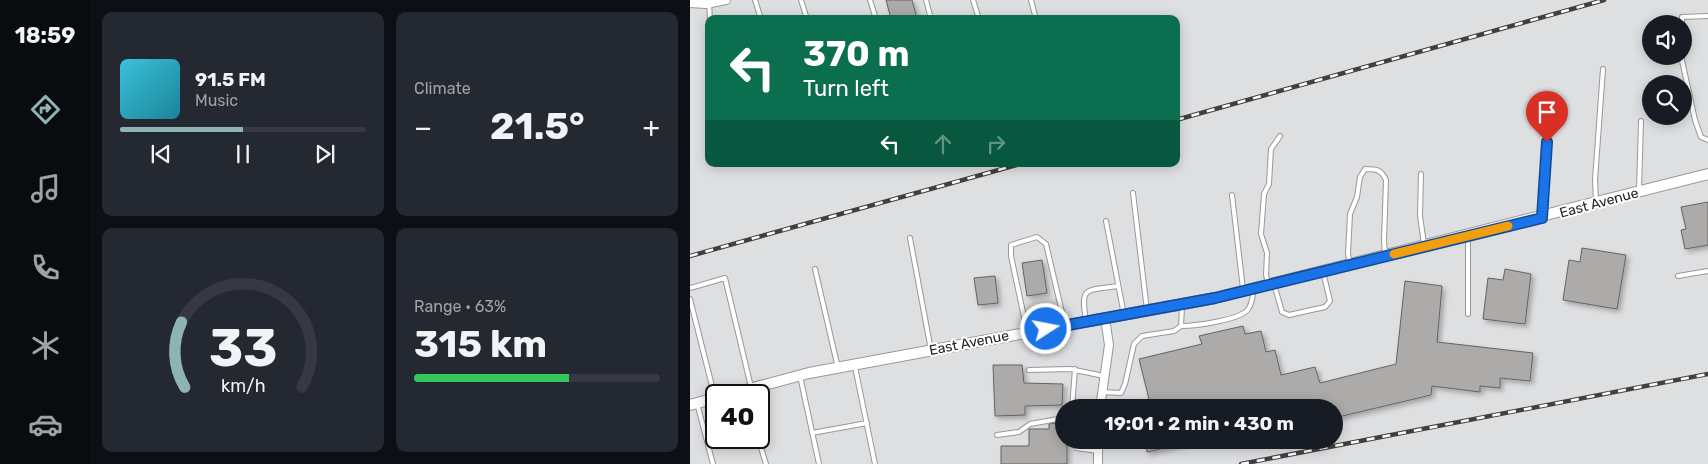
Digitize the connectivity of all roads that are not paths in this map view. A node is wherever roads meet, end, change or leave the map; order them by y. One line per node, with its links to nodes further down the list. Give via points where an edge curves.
1 (726, 0): 8 (street)
2 (755, 0): 11 (lane)
3 (801, 0): 12 (lane)
4 (870, 0): 13 (lane)
5 (926, 0): 14 (lane)
6 (974, 0): 15 (lane)
7 (1031, 0): 16 (lane)
8 (706, 2): 9 (street); 10 (lane)
9 (690, 3)
10 (709, 15)
11 (760, 15)
12 (806, 15)
13 (875, 15)
14 (931, 15)
15 (977, 15)
16 (1035, 15)
17 (1708, 16): 18 (lane)
18 (1692, 17)
19 (1683, 65): 24 (lane, via 1695,120 1701,137)
20 (1603, 69): 30 (lane)
21 (1550, 104): 31 (lane)
22 (1641, 121): 27 (lane)
23 (1280, 136): 42 (lane, via 1271,149 1261,234 1267,253 1266,275)
24 (1708, 140)
25 (1421, 174): 35 (lane, via 1420,216)
26 (1708, 174): 27 (street, East Avenue)
27 (1639, 192): 30 (street, East Avenue)
28 (1133, 194): 49 (lane)
29 (1232, 195): 46 (lane)
30 (1596, 204): 31 (street, East Avenue)
31 (1542, 218): 33 (street, East Avenue)
32 (1106, 221): 43 (lane)
33 (1468, 236): 35 (street, East Avenue); 51 (lane)
34 (910, 238): 57 (lane)
35 (1425, 246): 36 (street, East Avenue)
36 (1386, 256): 37 (street, East Avenue); 37 (lane, via 1386,180 1377,169 1365,169 1350,214)
37 (1350, 265): 40 (street, East Avenue)
38 (815, 269): 59 (lane)
39 (1708, 271): 41 (lane)
40 (1323, 272): 42 (street, East Avenue); 42 (lane, via 1330,301 1325,308 1289,315 1282,312)
41 (1678, 276)
42 (1271, 284): 45 (street, East Avenue)
43 (1118, 286): 50 (lane); 53 (lane, via 1086,294 1083,303)
44 (690, 288): 65 (lane, via 725,278)
45 (1254, 289): 46 (street, East Avenue); 55 (lane, via 1249,308 1242,316)
46 (1243, 291): 48 (street, East Avenue)
47 (690, 299): 64 (lane)
48 (1182, 304): 49 (street, East Avenue); 55 (lane)
49 (1147, 310): 50 (street, East Avenue)
50 (1124, 314): 52 (street, East Avenue)
51 (1468, 314)
52 (1105, 318): 53 (street, East Avenue); 63 (street, via 1109,345)
53 (1086, 321): 54 (street, East Avenue)
54 (1065, 325): 56 (street, East Avenue); 56 (lane, via 1046,244 1037,238 1011,244)
55 (1181, 326): 67 (lane, via 1174,331 1142,336 1134,344 1121,394)
56 (1028, 332): 57 (street, East Avenue)
57 (930, 350): 58 (street, East Avenue)
58 (854, 365): 59 (street, East Avenue); 72 (lane)
59 (838, 368): 62 (street, East Avenue)
60 (1028, 370): 61 (lane)
61 (1075, 370): 63 (lane); 68 (lane)
62 (800, 376): 66 (street, East Avenue); 73 (lane)
63 (1104, 376): 67 (street)
64 (712, 384)
65 (746, 384)
66 (770, 384)
67 (1102, 392): 69 (street)
68 (1073, 399)
69 (1101, 399)
70 (694, 404): 78 (lane)
71 (1055, 420): 74 (lane, via 1030,424 1019,432)
72 (867, 423): 73 (lane); 81 (lane)
73 (812, 434): 80 (lane)
74 (997, 436)
75 (761, 449): 79 (lane)
76 (1083, 449): 77 (lane)
77 (1098, 451): 82 (street)
78 (714, 464)
79 (766, 464)
80 (819, 464)
81 (875, 464)
82 (1098, 464)

